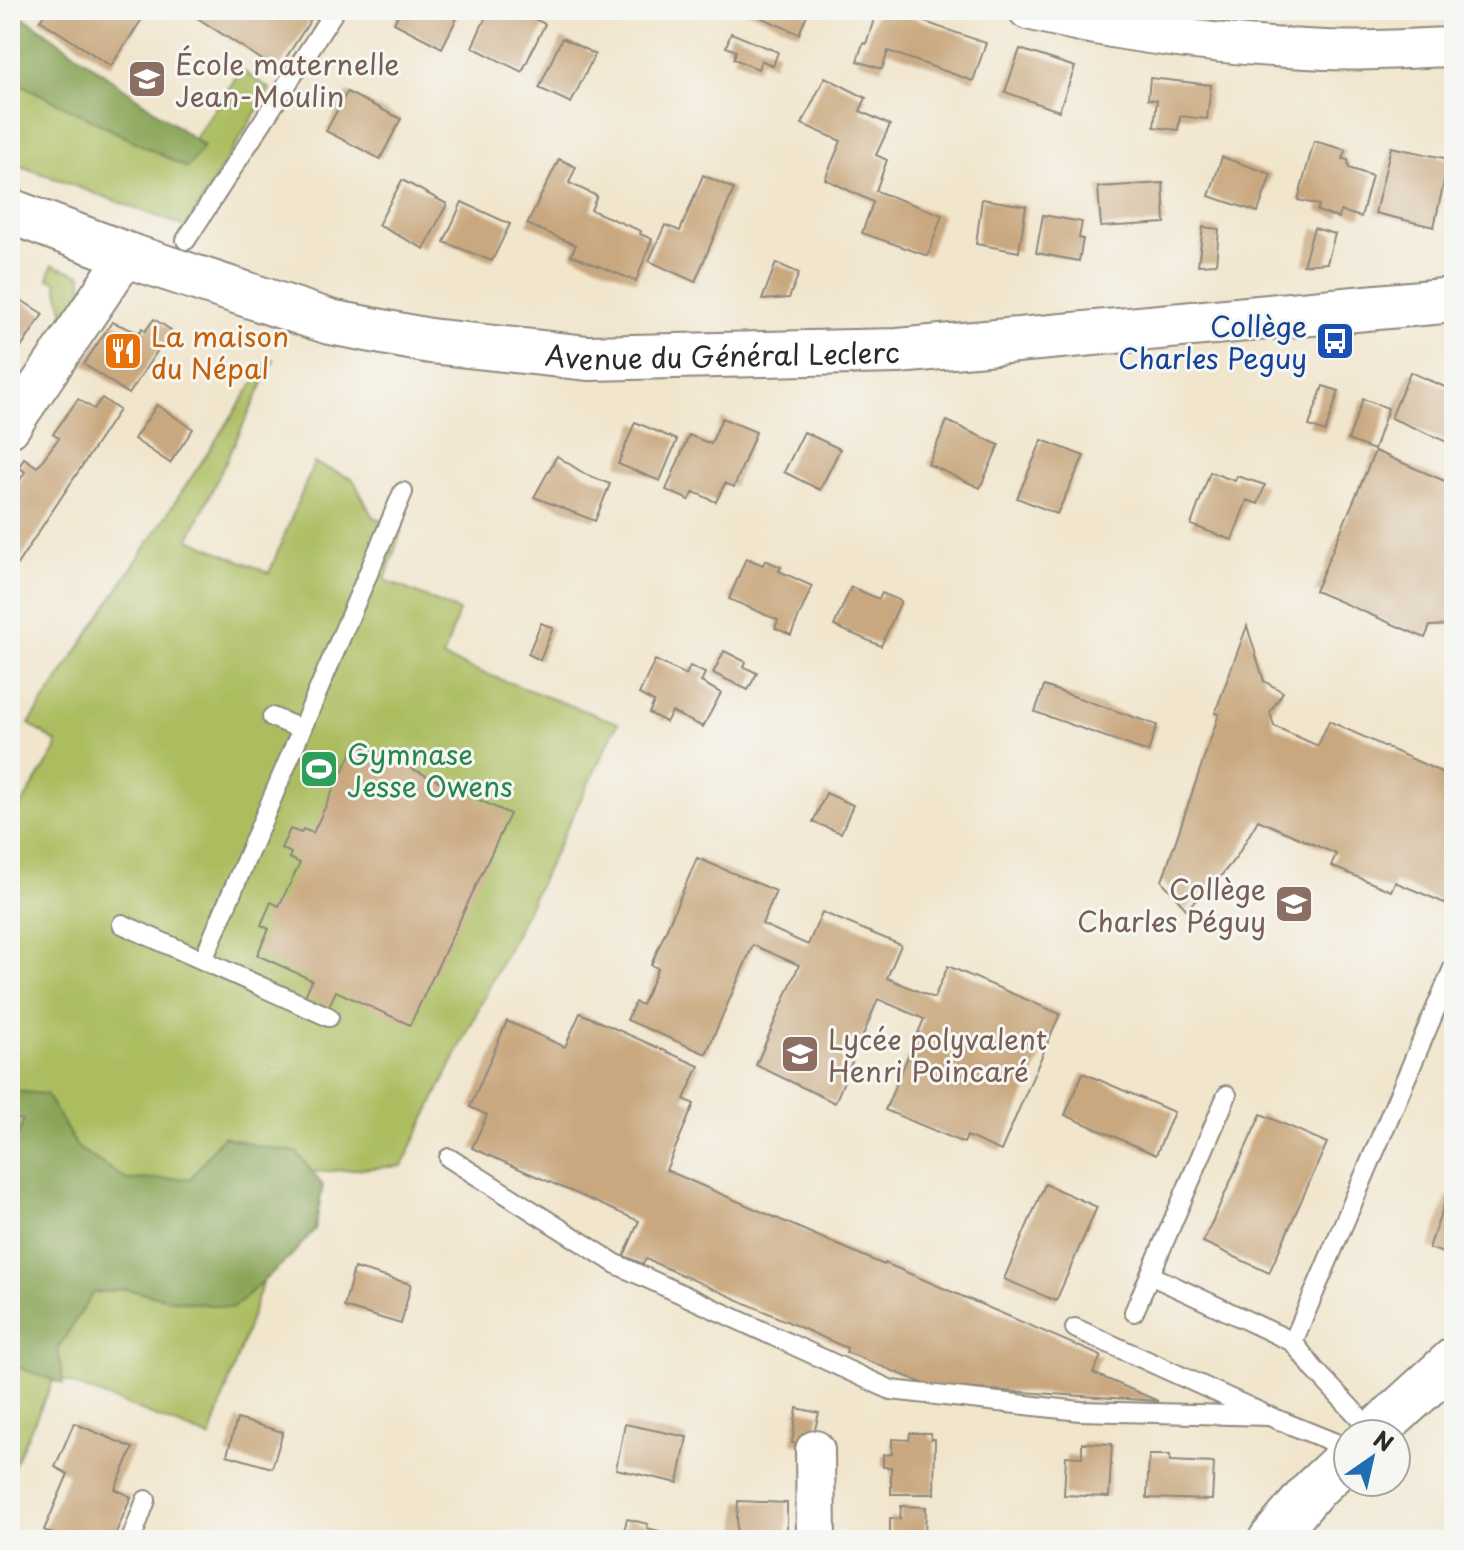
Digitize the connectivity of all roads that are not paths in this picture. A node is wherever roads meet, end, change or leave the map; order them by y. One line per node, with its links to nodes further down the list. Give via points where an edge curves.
1 (335, 10): 5 (lane)
2 (1028, 10): 3 (street, via 1210,41 1327,50)
3 (1454, 47)
4 (10, 211): 6 (main road, Avenue du Général Leclerc)
5 (186, 240)
6 (127, 255): 7 (main road, Avenue du Général Leclerc, via 339,324 430,341 588,358 898,351); 8 (street)
7 (1454, 300)
8 (10, 428)
9 (403, 492): 11 (lane)
10 (272, 717): 11 (lane)
11 (301, 729): 13 (lane)
12 (122, 924): 13 (lane)
13 (203, 960): 15 (lane)
14 (1454, 966): 21 (lane)
15 (329, 1017)
16 (1227, 1095): 18 (lane)
17 (449, 1158): 23 (lane, via 616,1264 891,1390 1080,1411)
18 (1150, 1275): 19 (lane); 21 (lane)
19 (1134, 1312)
20 (1075, 1328): 23 (lane)
21 (1293, 1342): 24 (lane)
22 (1454, 1360): 25 (main road)
23 (1269, 1416): 26 (lane)
24 (1359, 1418)
25 (1391, 1418)
26 (1332, 1442)
27 (815, 1450): 32 (street)
28 (1332, 1472): 29 (main road)
29 (1312, 1491): 33 (main road); 34 (main road)
30 (146, 1500): 31 (lane)
31 (131, 1540)
32 (816, 1540)
33 (1238, 1540)
34 (1271, 1540)

